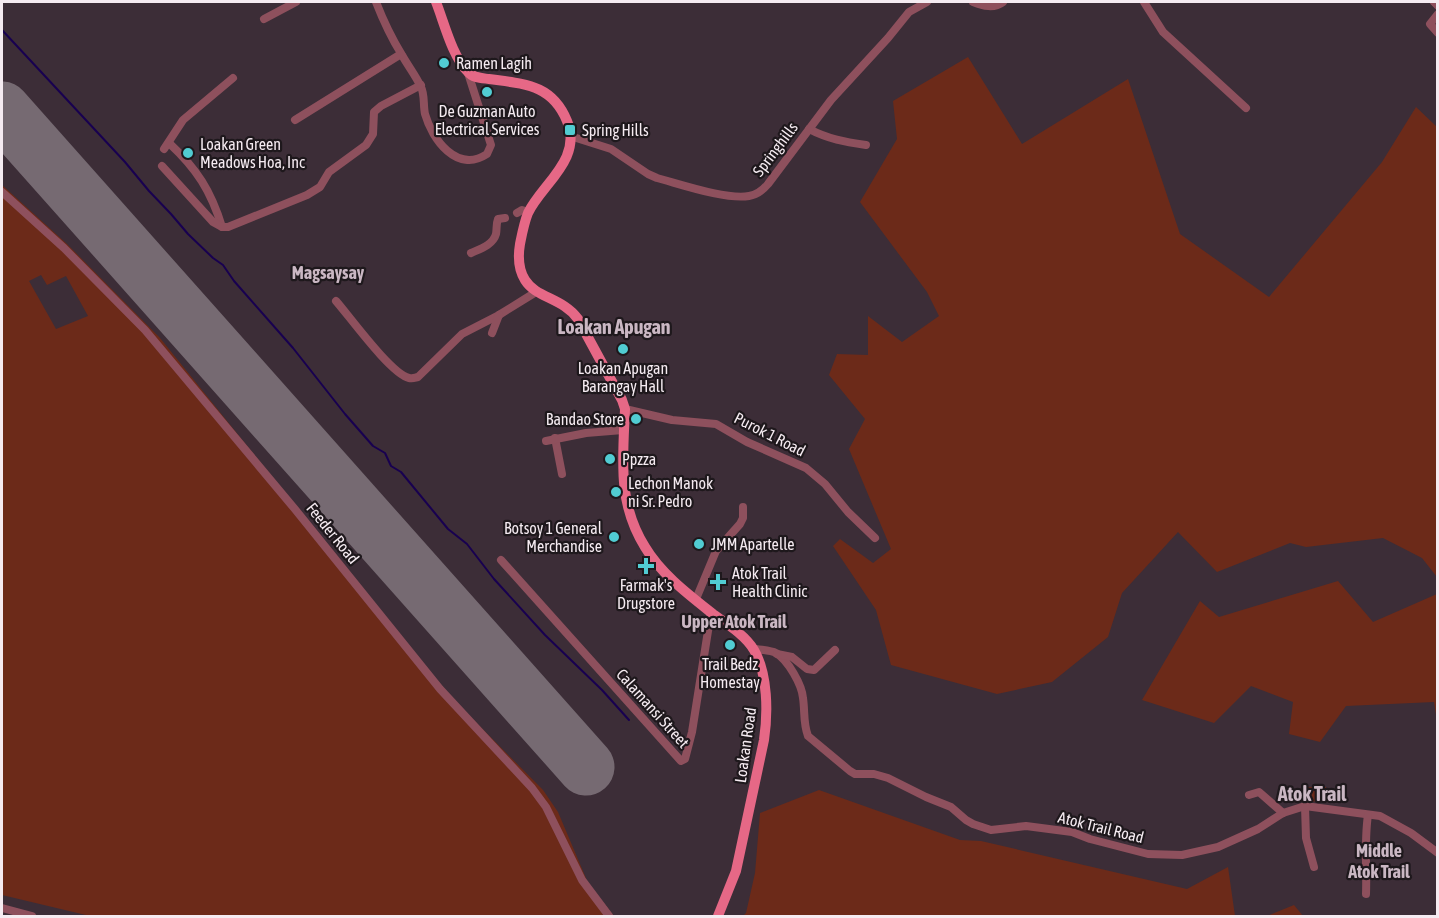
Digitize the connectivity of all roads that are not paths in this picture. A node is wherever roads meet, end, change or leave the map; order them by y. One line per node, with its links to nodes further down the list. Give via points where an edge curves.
1 (296, 2): 11 (street)
2 (376, 2): 13 (street)
3 (436, 2): 14 (main road)
4 (927, 2): 19 (street, Springhills, via 904,18)
5 (973, 2): 6 (street, via 988,6)
6 (1003, 2)
7 (1144, 2): 17 (street, via 1163,32)
8 (1434, 2): 9 (street)
9 (1437, 6)
10 (1437, 14): 12 (street, via 1431,24)
11 (264, 19)
12 (1437, 33)
13 (401, 54): 16 (street); 18 (street)
14 (468, 73): 16 (street, via 491,146 487,154 473,161 458,157 436,140 424,111); 20 (main road, via 477,78 533,86 547,93 562,109)
15 (233, 78): 27 (street, via 183,120 167,146 186,158 202,180)
16 (421, 85): 27 (street, via 374,112 373,134 366,145 329,172 318,189)
17 (1246, 108)
18 (296, 120)
19 (809, 129): 20 (street, Springhills, via 765,188 742,196 648,174 611,149); 21 (street, via 838,141)
20 (570, 136): 24 (main road, via 566,157)
21 (866, 145)
22 (162, 166): 27 (street)
23 (2, 192): 55 (street, Feeder Road, via 145,330 440,690 532,788 546,807 582,880)
24 (529, 212): 25 (street); 29 (main road, via 519,253 520,270)
25 (517, 213)
26 (505, 218): 28 (street, via 496,221 495,238)
27 (222, 227)
28 (471, 253)
29 (536, 292): 31 (street); 33 (main road, via 571,309)
30 (336, 301): 31 (street, via 393,369 413,379 462,334)
31 (499, 315): 32 (street)
32 (492, 333)
33 (625, 409): 34 (main road, Loakan Road); 39 (street, Purok 1 Road, via 672,420 716,424 806,468)
34 (623, 430): 35 (street); 41 (main road, Loakan Road, via 622,477 637,532 664,572)
35 (555, 438): 36 (street); 37 (street)
36 (546, 441)
37 (562, 474)
38 (743, 507): 41 (street, via 740,524 716,551)
39 (875, 538)
40 (501, 560): 42 (street, Calamansi Street, via 681,760 687,755 692,732)
41 (696, 599): 42 (main road, Loakan Road)
42 (711, 612): 43 (main road, Loakan Road)
43 (752, 648): 45 (street); 56 (main road, Loakan Road, via 766,689 767,720 736,871)
44 (835, 650): 45 (street, via 814,670 792,657)
45 (777, 654): 48 (street, Atok Trail Road, via 799,682 805,727 819,746 855,774 888,778 991,830 1026,826 1072,832 1148,854 1182,855 1228,844)
46 (1249, 795): 48 (street, via 1259,792)
47 (1305, 806): 48 (street, Atok Trail Road); 49 (street, Atok Trail Road); 51 (street, via 1306,838)
48 (1283, 813)
49 (1368, 815): 50 (street, Atok Trail Road, via 1387,819); 52 (street)
50 (1437, 852)
51 (1314, 867)
52 (1366, 894)
53 (2, 908): 54 (street)
54 (32, 916)
55 (609, 916)
56 (718, 916)

